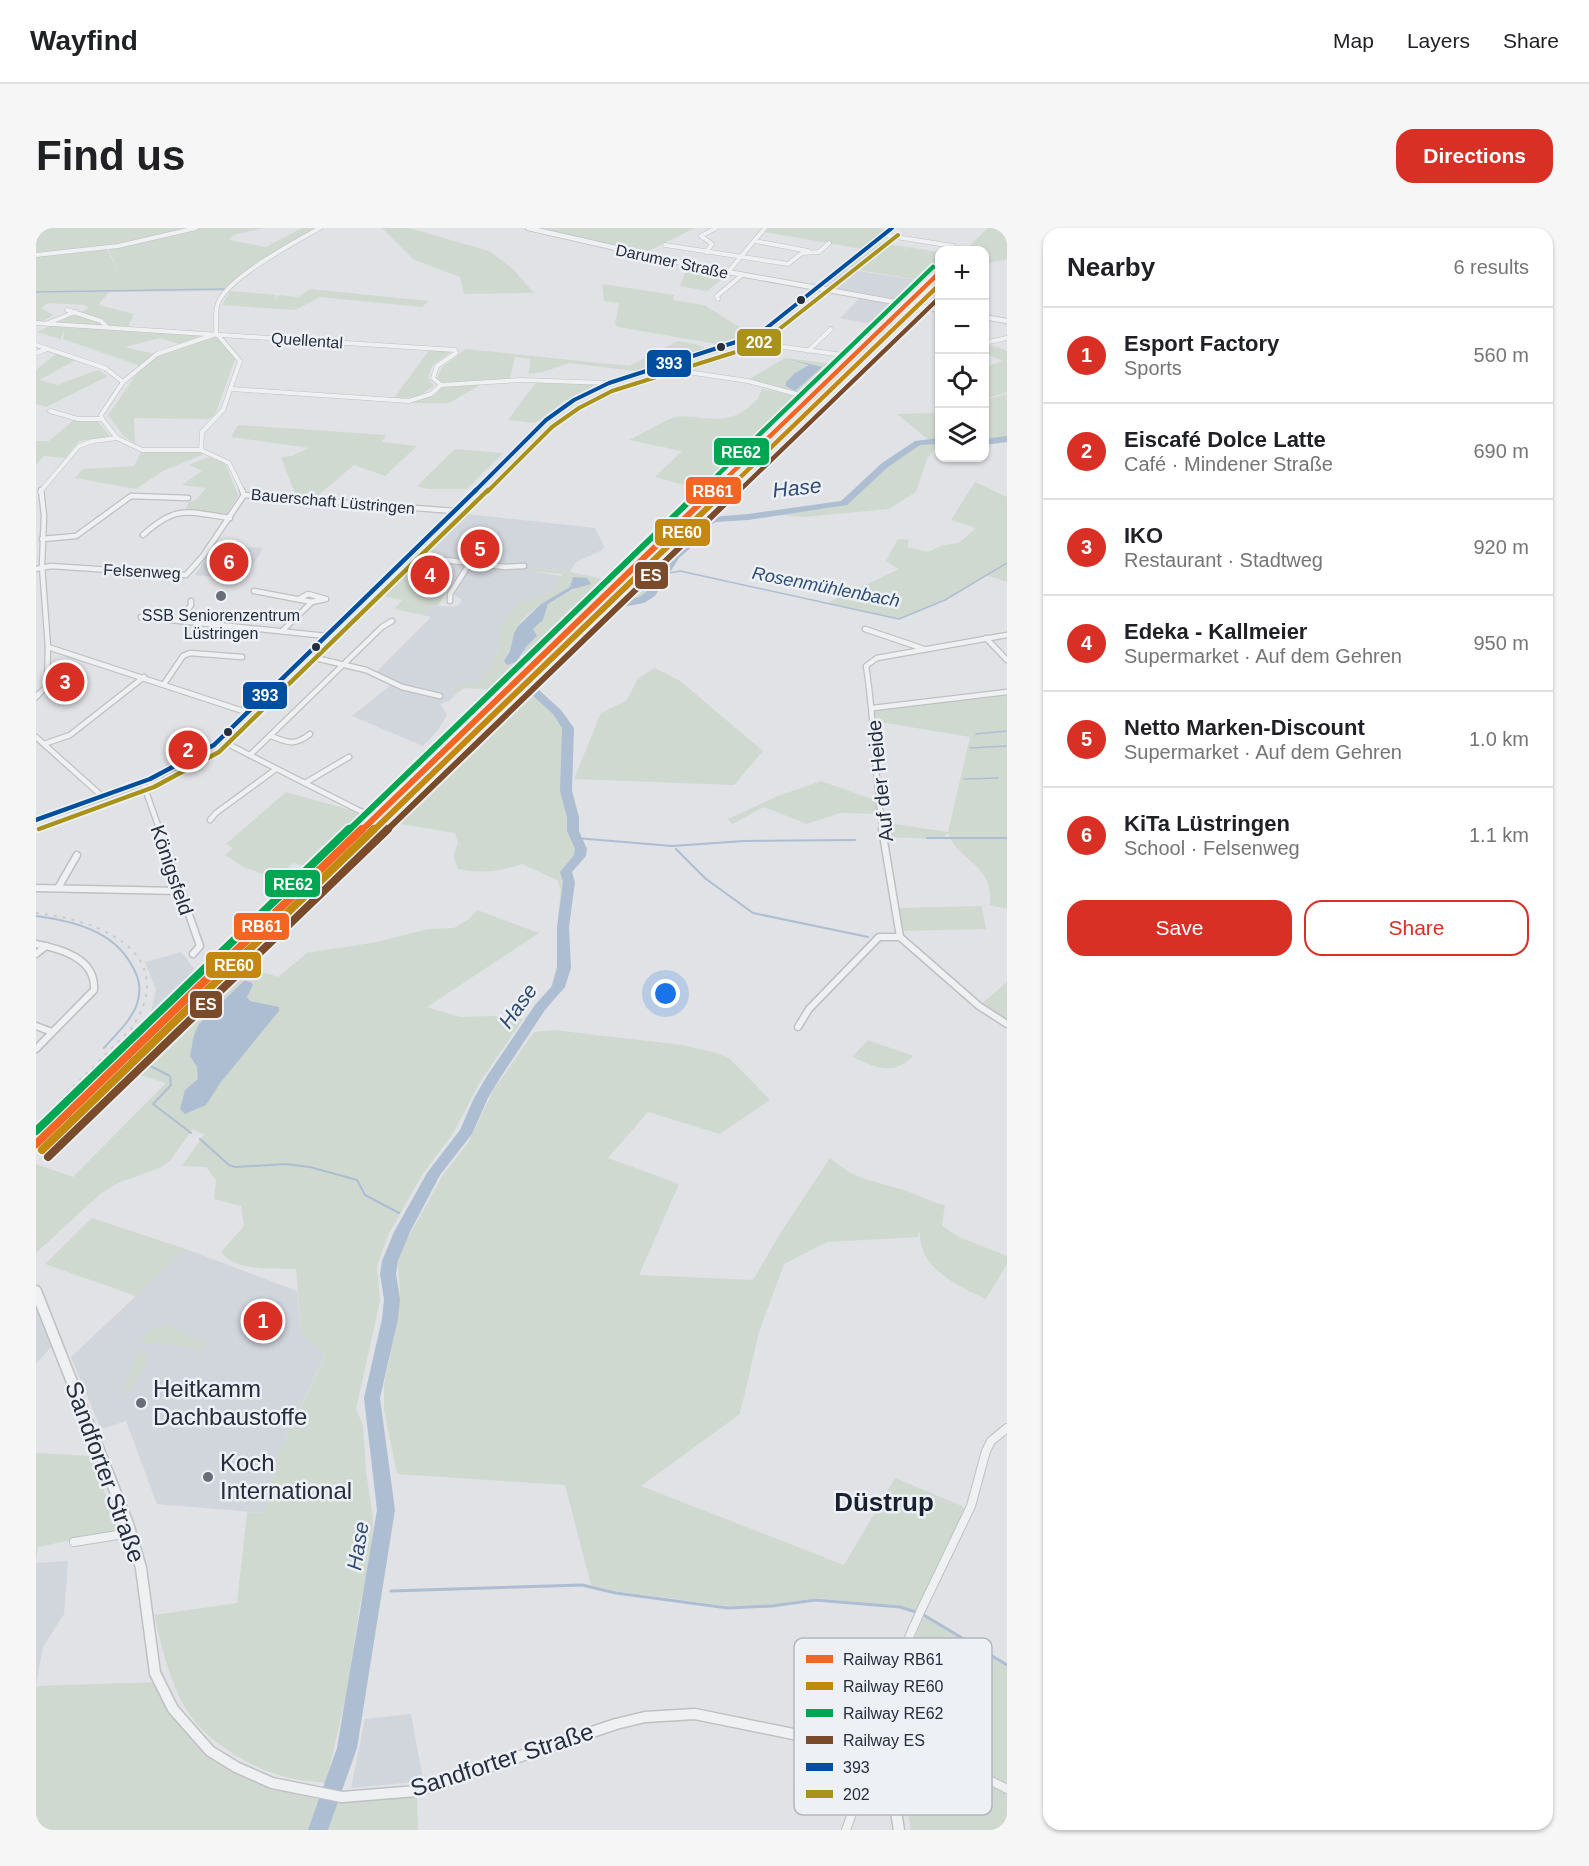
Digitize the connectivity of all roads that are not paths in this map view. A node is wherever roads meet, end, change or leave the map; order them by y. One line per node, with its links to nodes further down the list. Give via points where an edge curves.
1 (196, 228): 14 (street, via 108,248)
2 (320, 228): 30 (street, via 226,291 219,300)
3 (528, 228): 16 (street, Darumer Straße)
4 (716, 228): 12 (street, via 701,236 712,244)
5 (765, 228): 8 (street)
6 (892, 228): 7 (main road)
7 (884, 235): 11 (street); 18 (main road)
8 (755, 241): 13 (street); 15 (street)
9 (829, 243): 13 (street, via 819,252)
10 (665, 245): 12 (street)
11 (953, 246)
12 (706, 252): 15 (street)
13 (811, 252): 15 (street, via 788,264)
14 (36, 255)
15 (742, 257): 16 (street)
16 (728, 272): 17 (street, Darumer Straße)
17 (742, 275): 18 (street, Darumer Straße); 19 (street)
18 (818, 289): 20 (street, Darumer Straße); 32 (main road, via 771,326)
19 (718, 299)
20 (922, 307): 21 (street, Darumer Straße); 39 (street, via 903,317)
21 (935, 309)
22 (67, 310): 23 (street, Quellental)
23 (75, 311): 27 (street, Quellental); 28 (street, Quellental)
24 (989, 318): 25 (street)
25 (1007, 321)
26 (36, 323): 27 (street, Quellental)
27 (44, 324): 28 (street, Quellental)
28 (107, 327): 30 (street, Quellental)
29 (831, 329): 36 (street)
30 (216, 333): 41 (street, via 157,354); 43 (street, Quellental, via 455,350 437,366 433,378); 44 (street, via 240,362)
31 (1007, 338): 33 (street)
32 (739, 341): 36 (street); 40 (main road)
33 (989, 341)
34 (36, 345): 35 (street)
35 (48, 348): 37 (street); 41 (street, via 105,368)
36 (808, 351): 38 (street)
37 (36, 352)
38 (843, 355)
39 (862, 360)
40 (654, 367): 42 (main road); 45 (street, via 748,381)
41 (123, 382): 47 (street)
42 (609, 383): 43 (street, via 521,380); 54 (main road, via 574,400 546,420)
43 (441, 385): 44 (street, via 431,394 409,401)
44 (231, 389): 49 (street, via 219,415 200,434)
45 (796, 394)
46 (50, 411): 47 (street, via 78,419)
47 (102, 419): 48 (street, Bauerschaft Lüstringen)
48 (117, 438): 49 (street, Bauerschaft Lüstringen, via 142,450); 51 (street, via 79,446)
49 (201, 450): 52 (street, Bauerschaft Lüstringen, via 230,463)
50 (36, 486): 51 (street)
51 (44, 486): 57 (street, via 40,492 44,516)
52 (244, 495): 54 (street, Bauerschaft Lüstringen); 55 (street, Felsenweg)
53 (189, 498): 57 (street, via 131,496 76,536)
54 (455, 511): 58 (main road)
55 (230, 518): 56 (street, via 170,514); 60 (street, Felsenweg, via 186,575)
56 (143, 535)
57 (40, 542): 60 (street)
58 (410, 556): 59 (street); 74 (main road)
59 (470, 563): 61 (street); 66 (street, via 450,594)
60 (42, 566): 62 (street); 76 (street)
61 (524, 566)
62 (36, 569)
63 (254, 591): 64 (street)
64 (299, 599): 67 (street); 67 (street, via 308,594 326,599)
65 (191, 600): 69 (street)
66 (450, 601)
67 (312, 602): 72 (street)
68 (141, 617): 69 (street)
69 (180, 621): 72 (street)
70 (392, 621): 81 (street)
71 (865, 629): 77 (street)
72 (282, 631): 74 (street)
73 (1007, 635): 75 (street, Auf der Heide)
74 (327, 636): 78 (main road)
75 (986, 638): 77 (street, Auf der Heide); 80 (street)
76 (48, 646): 82 (street); 86 (street, via 46,686)
77 (926, 650): 87 (street, Auf der Heide, via 870,661 866,666)
78 (308, 656): 81 (street); 88 (main road)
79 (242, 657): 83 (street, via 190,653 183,656)
80 (1007, 660)
81 (343, 665): 85 (street); 90 (street)
82 (144, 677): 83 (street); 93 (street, via 70,735)
83 (164, 684): 88 (street)
84 (1007, 692): 87 (street)
85 (440, 696)
86 (36, 697)
87 (873, 708): 107 (street, Auf der Heide, via 879,809)
88 (249, 713): 92 (main road)
89 (310, 734): 90 (street, via 293,745)
90 (271, 736): 94 (street)
91 (36, 737): 93 (street)
92 (220, 740): 94 (street); 97 (main road, via 187,762)
93 (44, 744): 99 (street)
94 (250, 756): 96 (street)
95 (349, 757): 98 (street)
96 (276, 769): 98 (street); 101 (street)
97 (143, 783): 99 (main road); 106 (street, Königsfeld)
98 (305, 783): 102 (street)
99 (103, 797): 100 (main road)
100 (36, 820)
101 (210, 820)
102 (384, 820)
103 (77, 855): 105 (street)
104 (36, 888): 105 (street)
105 (58, 888): 106 (street)
106 (179, 891): 111 (street, Königsfeld, via 200,946)
107 (900, 937): 112 (street, via 979,1006); 114 (street, via 879,937 809,1009)
108 (36, 944): 109 (street)
109 (46, 946): 110 (street); 115 (street, via 78,959 91,969 96,981 94,990)
110 (36, 954)
111 (193, 954)
112 (1007, 1024)
113 (36, 1026): 115 (street)
114 (798, 1027)
115 (52, 1032): 116 (street)
116 (36, 1049)
117 (36, 1292): 119 (street, Sandforter Straße)
118 (1007, 1428): 121 (street, via 986,1450 971,1506)
119 (130, 1533): 120 (street); 122 (street, Sandforter Straße, via 141,1568 155,1672 173,1709 210,1750 272,1783 342,1797 417,1791 616,1724 671,1714 695,1714)
120 (74, 1542)
121 (908, 1638)
122 (794, 1734)
123 (992, 1781): 124 (street)
124 (1007, 1789)
125 (851, 1815): 127 (street)
126 (896, 1815): 128 (street)
127 (846, 1830)
128 (899, 1830)

